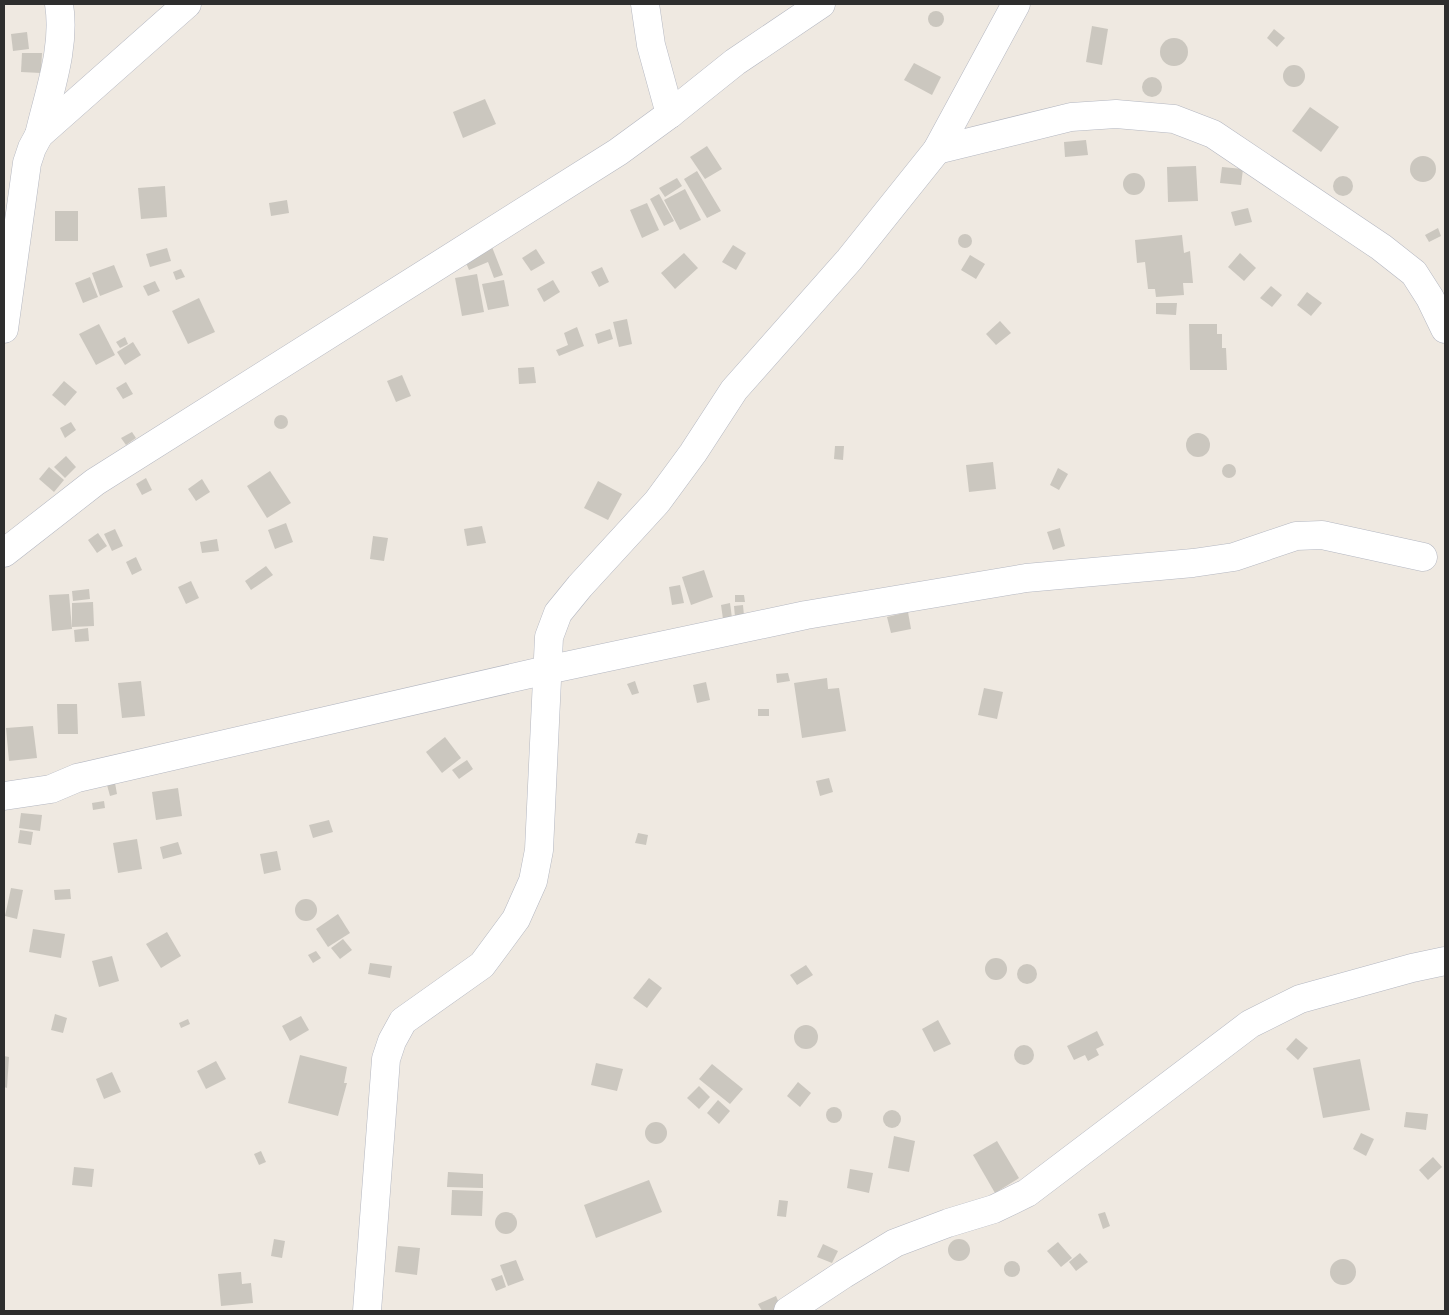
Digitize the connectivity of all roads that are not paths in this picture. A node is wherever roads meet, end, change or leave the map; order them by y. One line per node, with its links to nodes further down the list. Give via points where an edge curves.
1 (59, 4): 7 (street, via 60,46)
2 (187, 4): 7 (street)
3 (645, 4): 6 (street, via 651,45)
4 (821, 4): 6 (street, via 735,62)
5 (1016, 4): 8 (street)
6 (670, 114): 12 (street, via 618,152 95,482)
7 (39, 134): 9 (street, via 32,148)
8 (937, 150): 10 (street, via 1071,117 1116,114 1174,119 1213,134 1381,247 1414,273); 14 (street, via 849,260 734,390 658,502 558,613 549,637)
9 (15, 166): 11 (street)
10 (1445, 328)
11 (4, 329)
12 (4, 553)
13 (1423, 557): 14 (street, via 1322,535 1296,536 1234,558 1026,578 806,615)
14 (547, 670): 15 (street, via 77,778 51,789); 17 (street, via 540,850 533,881 516,919 482,965 403,1021 386,1059)
15 (4, 796)
16 (1445, 961): 18 (street, via 1300,999 1250,1024 1027,1193 994,1209 895,1243)
17 (367, 1311)
18 (788, 1311)

